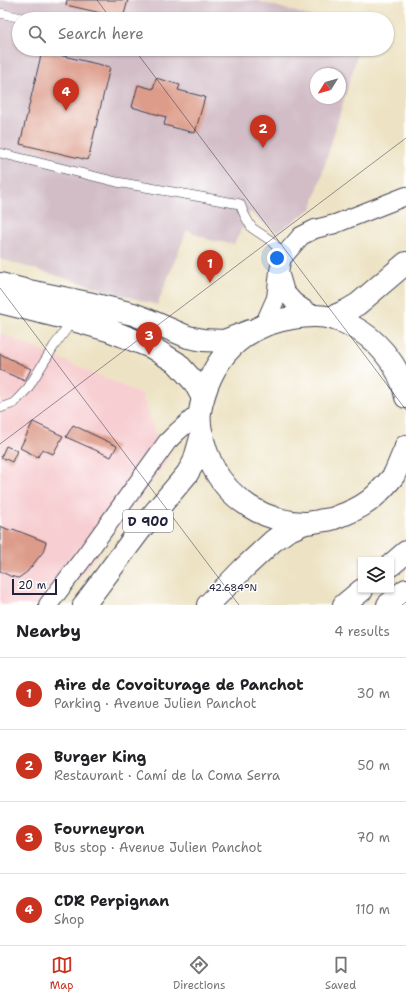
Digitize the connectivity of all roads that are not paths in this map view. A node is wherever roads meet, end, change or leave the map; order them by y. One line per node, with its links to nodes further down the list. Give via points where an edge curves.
1 (0, 13): 2 (lane)
2 (12, 16)
3 (0, 153): 5 (lane, via 117,182 240,204 248,231 270,240)
4 (406, 196): 5 (street, via 301,236)
5 (281, 263): 12 (street, via 285,292 294,302); 13 (street, via 276,298)
6 (406, 263): 12 (main road, via 358,304 346,311)
7 (0, 284): 8 (main road)
8 (24, 290): 9 (lane, via 8,299); 11 (main road)
9 (0, 296)
10 (0, 302): 11 (main road)
11 (80, 311): 13 (main road, via 133,314 188,337 203,340 224,341); 15 (main road, via 111,331 151,347 177,363 195,383); 16 (lane, via 28,388 14,403)
12 (322, 317): 13 (main road, via 280,320); 14 (main road, via 347,324 377,344 399,374)
13 (260, 327): 15 (main road, via 227,350 208,381)
14 (406, 397)
15 (201, 405): 17 (main road); 25 (street, via 167,442)
16 (0, 408)
17 (202, 434): 20 (main road, via 207,455 216,474 229,491 245,505 264,515 284,521); 26 (main road, D 900, via 194,462 187,474 140,530)
18 (406, 446): 19 (main road)
19 (400, 476): 20 (main road, via 354,510 330,519)
20 (305, 523): 27 (main road, via 273,541)
21 (406, 552): 22 (main road)
22 (394, 562)
23 (406, 590): 29 (main road)
24 (358, 593): 28 (main road)
25 (48, 605)
26 (84, 605)
27 (208, 605)
28 (344, 605)
29 (388, 605)

